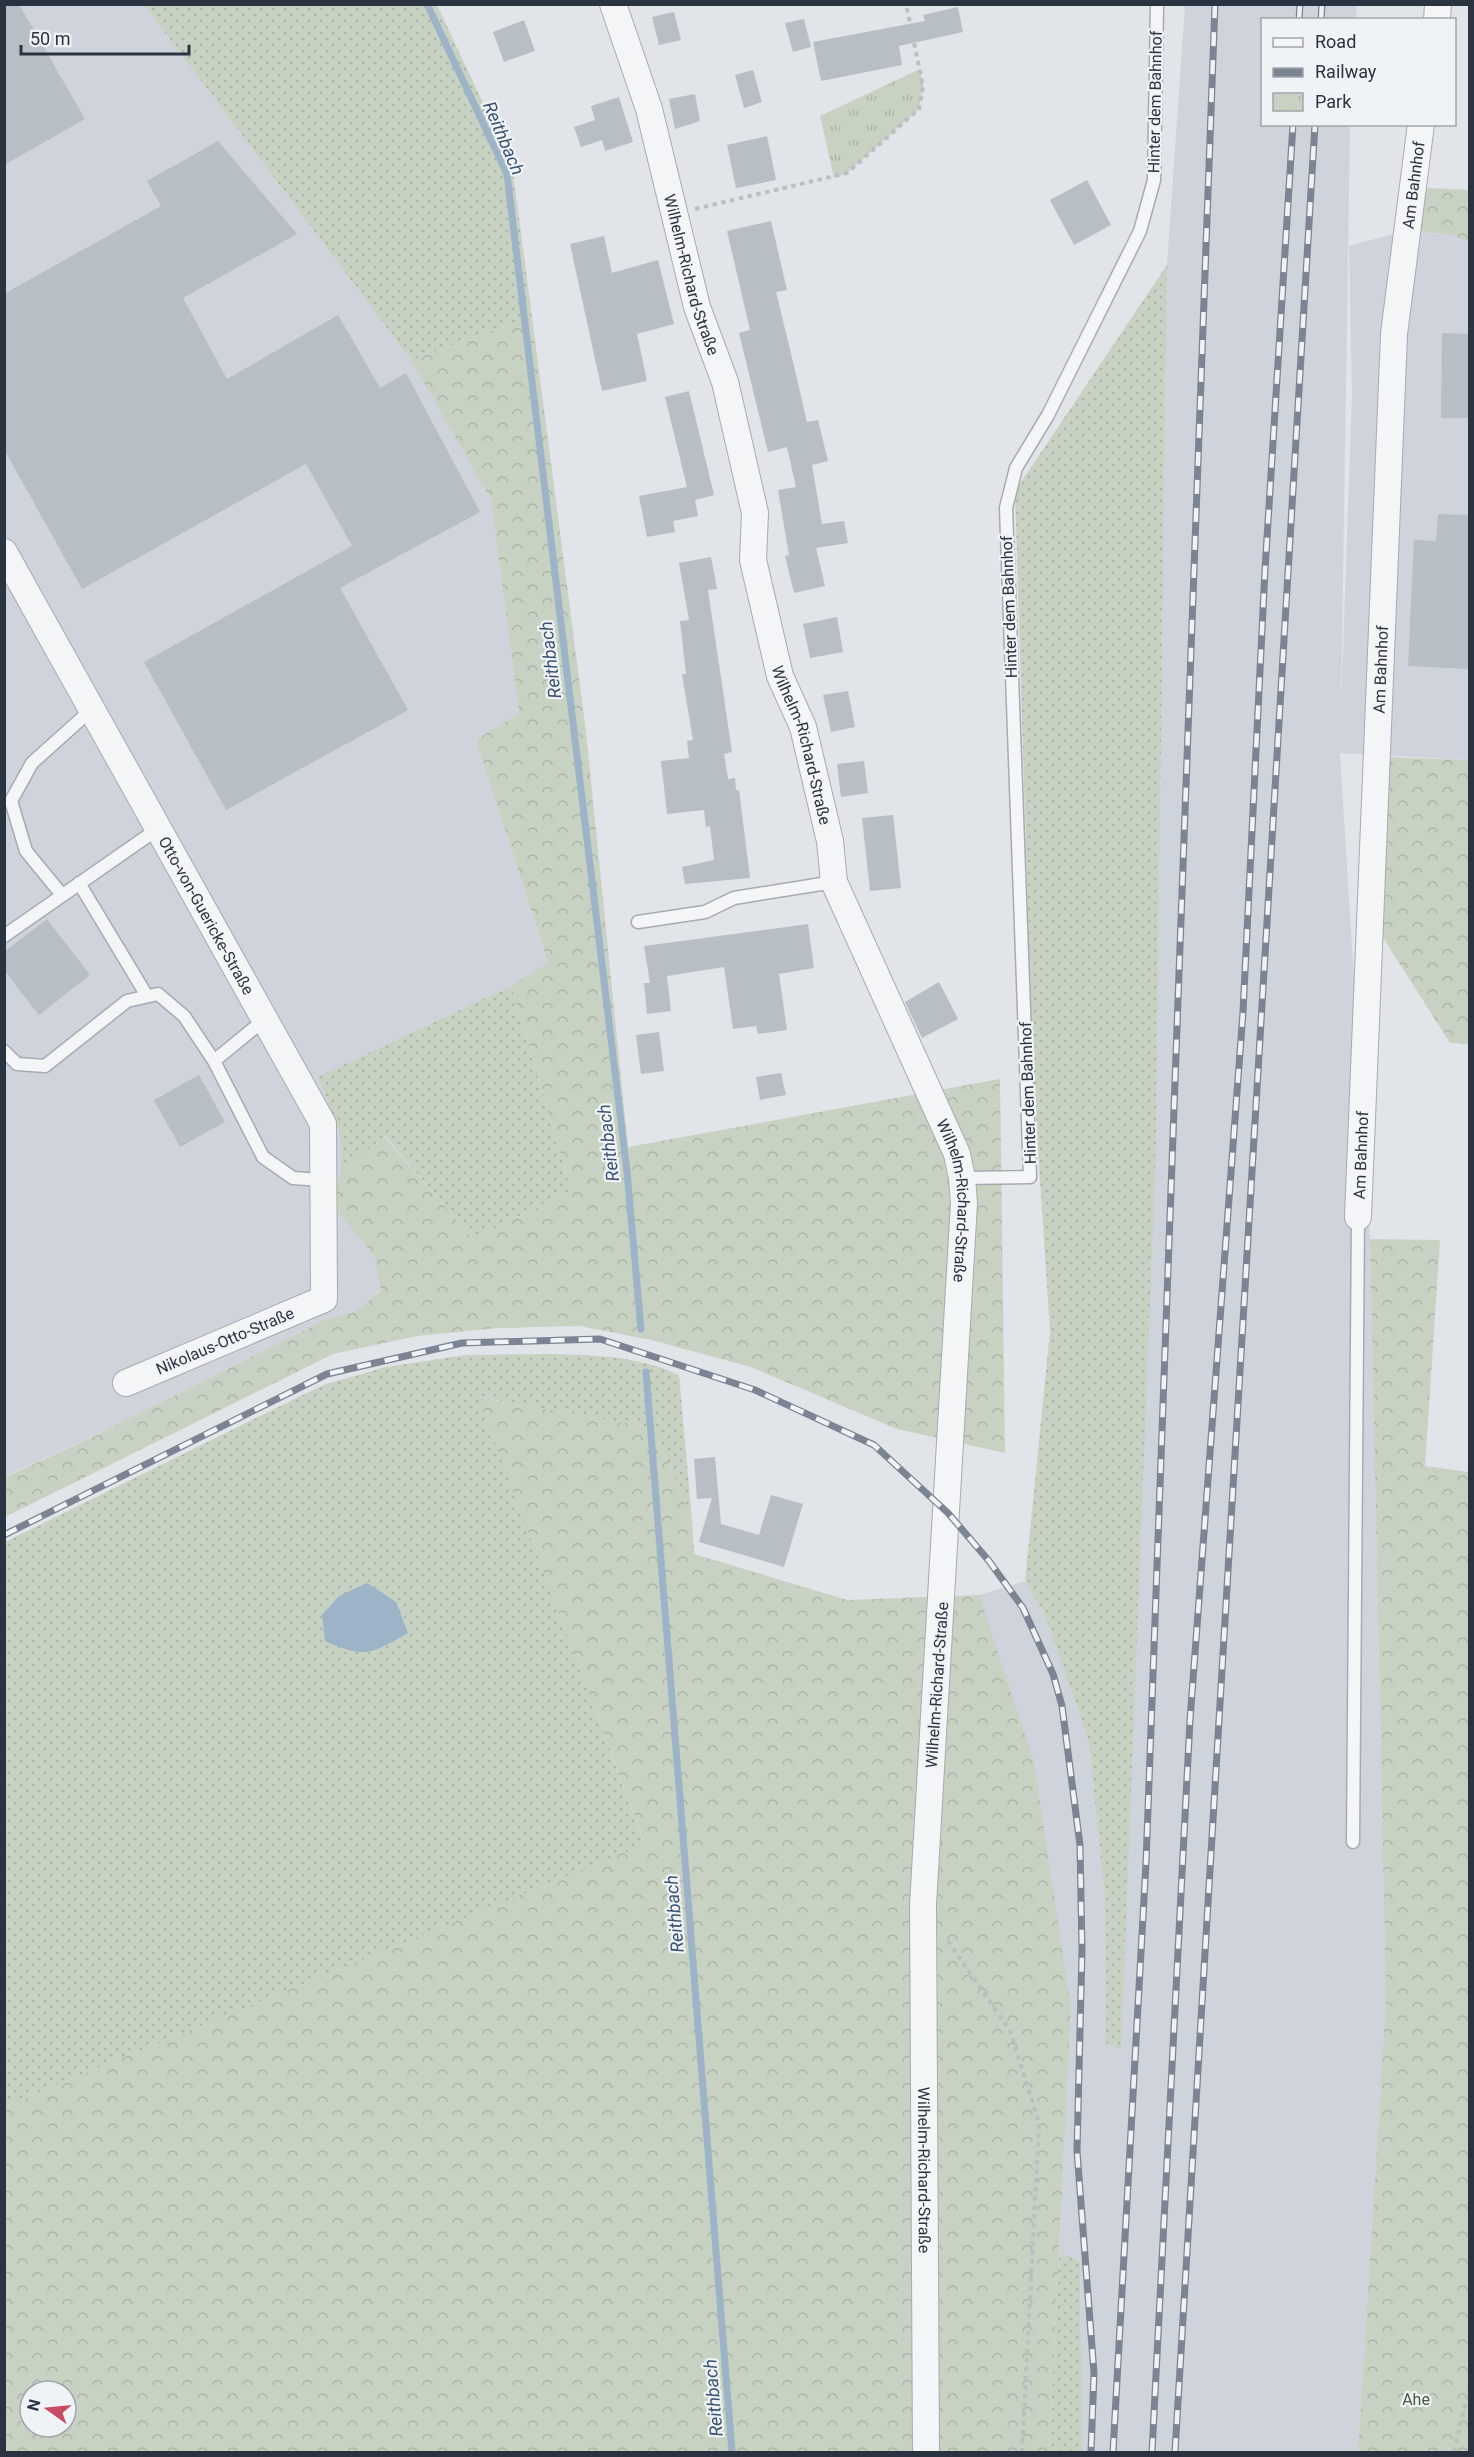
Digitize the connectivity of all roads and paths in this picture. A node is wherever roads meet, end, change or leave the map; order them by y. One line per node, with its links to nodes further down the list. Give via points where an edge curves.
1 (613, 4): 5 (street, Wilhelm-Richard-Straße, via 649,109)
2 (906, 4): 5 (path, via 923,86 919,109 847,173)
3 (1157, 4): 18 (lane, Hinter dem Bahnhof, via 1154,180 1140,231 1048,415 1016,468 1006,508 1030,1177)
4 (1421, 126): 20 (street, Am Bahnhof, via 1395,334)
5 (673, 214): 9 (street, Wilhelm-Richard-Straße, via 697,307 725,382 755,513 753,560 780,676 803,727 830,841)
6 (4, 552): 7 (street, Otto-von-Guericke-Straße)
7 (91, 710): 8 (street, Otto-von-Guericke-Straße); 11 (lane, via 32,763 11,801 26,850)
8 (159, 828): 10 (lane); 15 (street, Otto-von-Guericke-Straße)
9 (834, 882): 12 (lane, via 734,898 705,912); 18 (street, Wilhelm-Richard-Straße, via 957,1154)
10 (79, 883): 11 (lane); 14 (lane)
11 (62, 896): 13 (lane)
12 (638, 922)
13 (4, 936)
14 (147, 996): 16 (lane, via 127,1001 45,1066 17,1064); 17 (lane, via 158,994 184,1016)
15 (264, 1020): 17 (lane); 19 (street, Otto-von-Guericke-Straße, via 322,1124)
16 (4, 1051)
17 (214, 1061): 19 (lane, via 263,1157 293,1178)
18 (962, 1178): 24 (street, Wilhelm-Richard-Straße, via 964,1203)
19 (321, 1180): 21 (street, Otto-von-Guericke-Straße)
20 (1359, 1217): 23 (lane)
21 (324, 1299): 22 (street, Nikolaus-Otto-Straße)
22 (126, 1383)
23 (1353, 1842)
24 (923, 1905): 26 (street, Wilhelm-Richard-Straße); 27 (path, via 1010,2031 1039,2123)
25 (1470, 2385): 28 (path)
26 (927, 2452)
27 (1022, 2452)
28 (1454, 2452)

